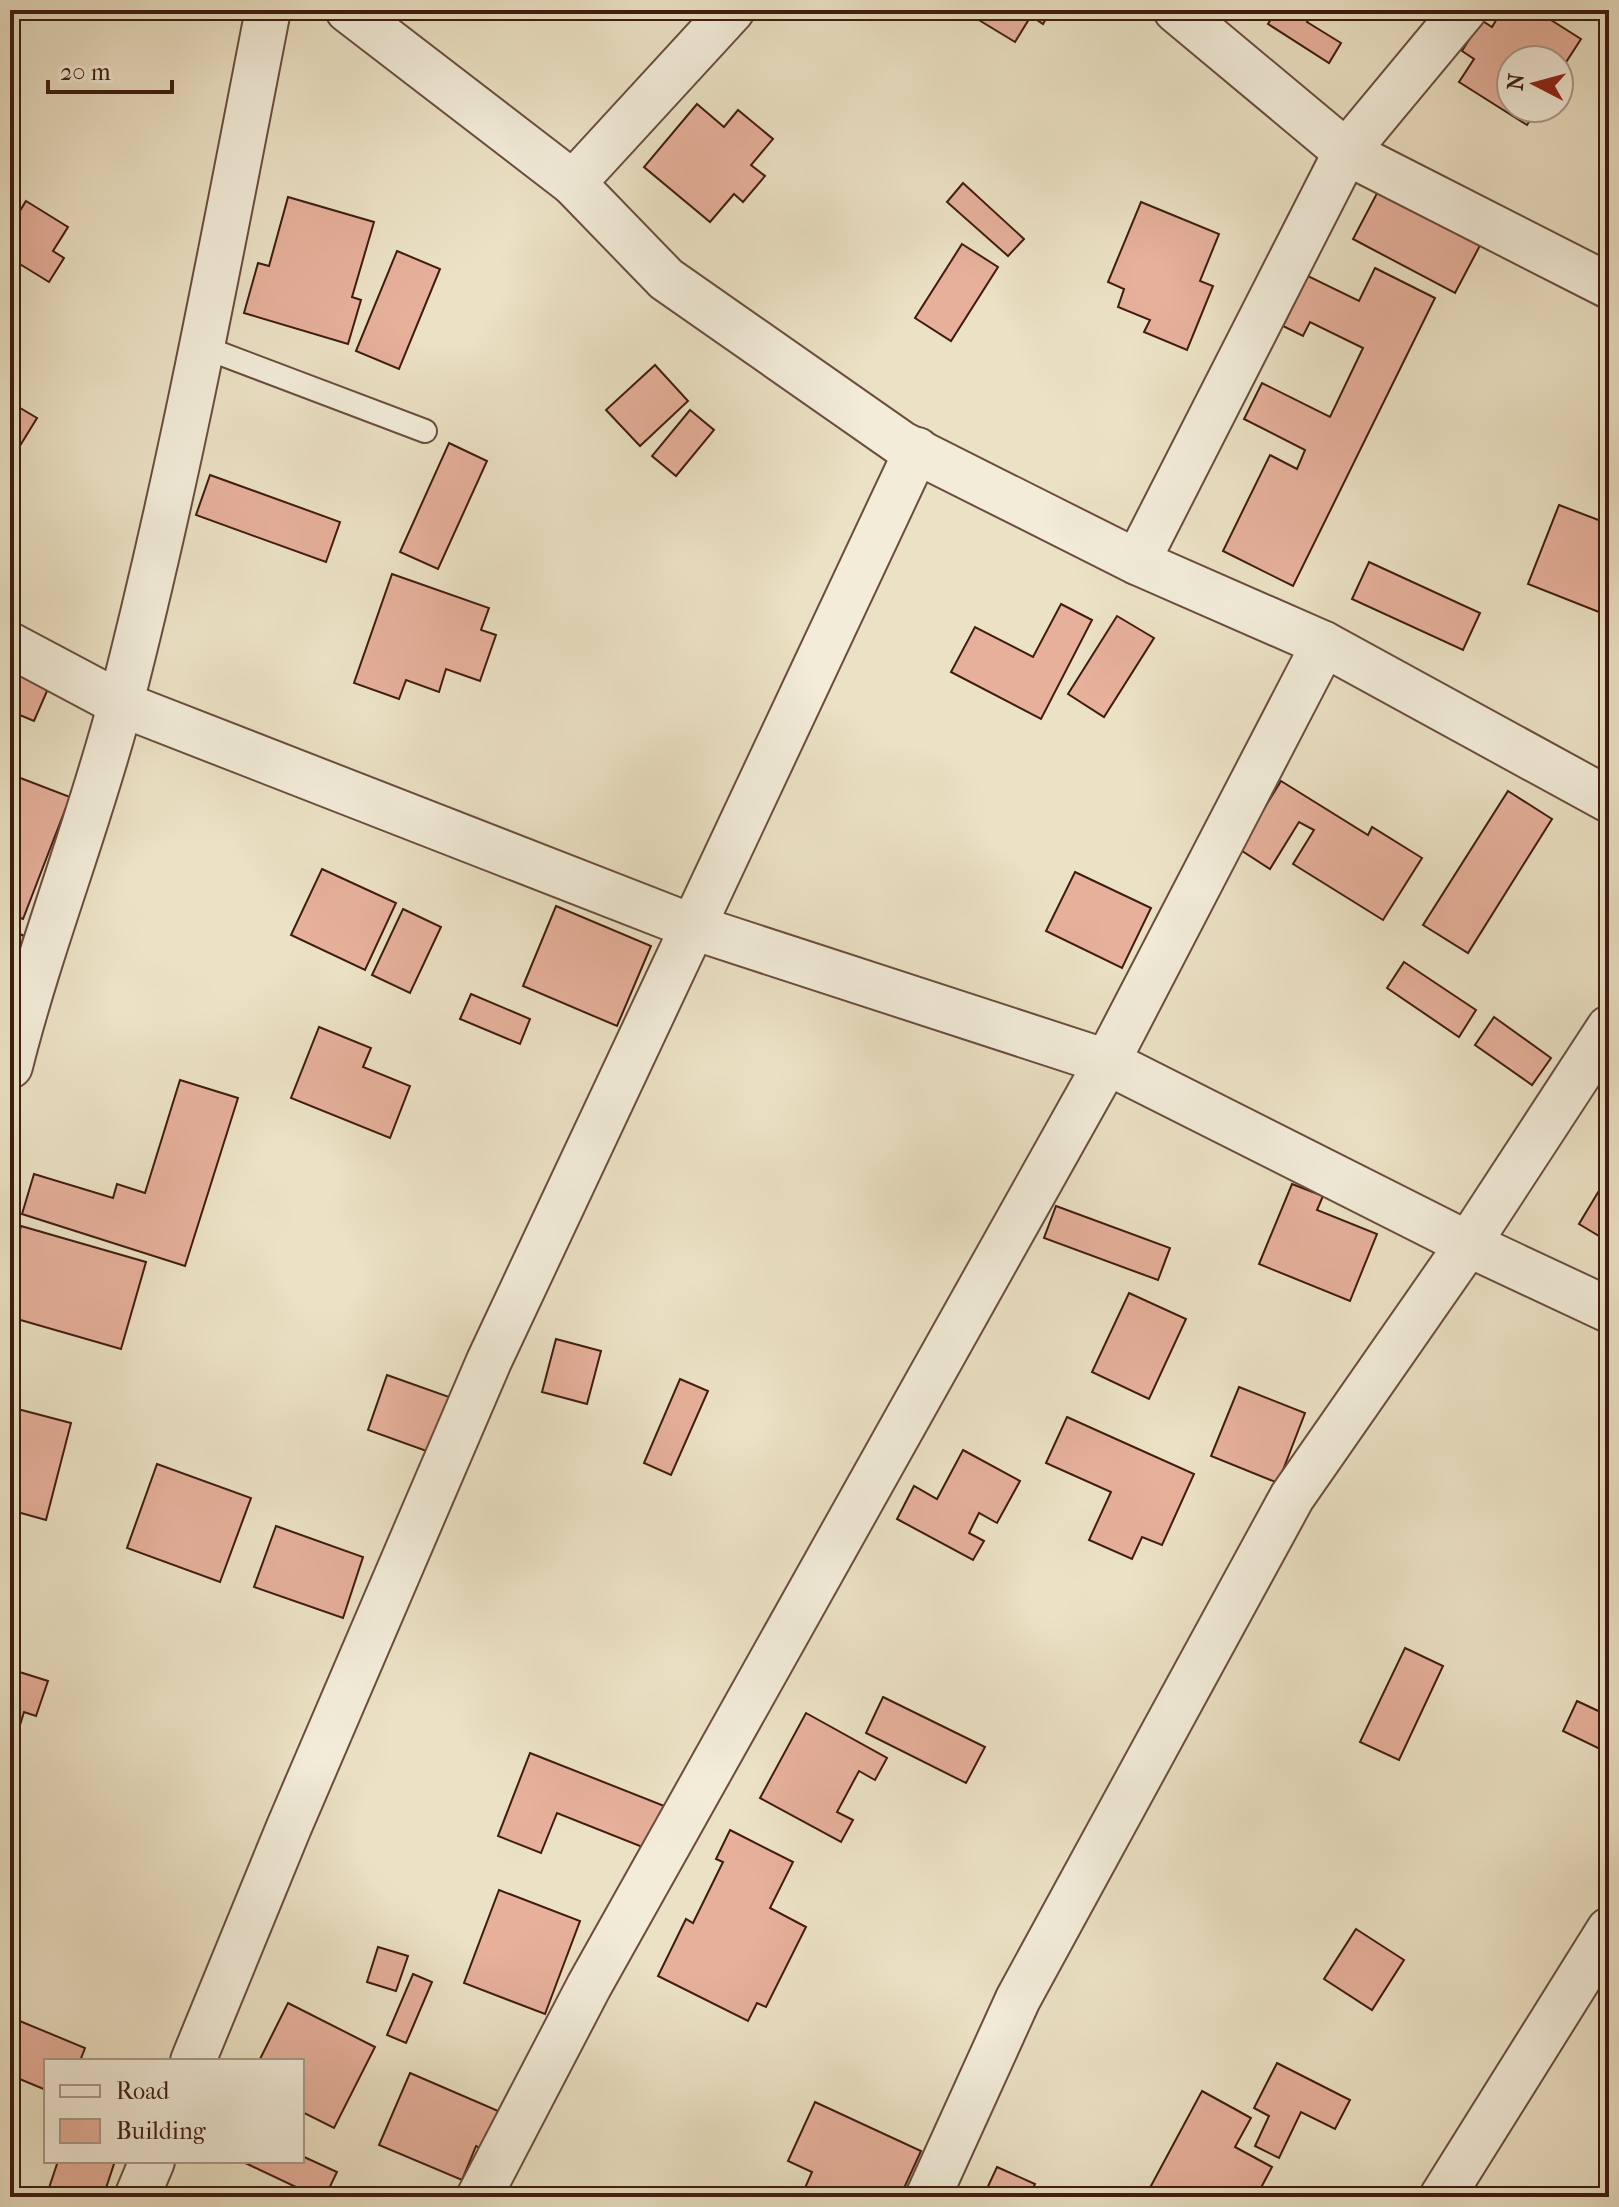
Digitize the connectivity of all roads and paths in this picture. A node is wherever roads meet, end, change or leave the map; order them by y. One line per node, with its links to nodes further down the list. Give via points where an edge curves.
1 (268, 10): 9 (street)
2 (732, 10): 7 (street)
3 (1176, 10): 6 (street)
4 (1464, 10): 6 (street)
5 (359, 13): 7 (street)
6 (1346, 152): 8 (street); 12 (street)
7 (573, 183): 11 (street, via 666,279)
8 (1609, 286)
9 (203, 347): 10 (lane); 15 (street)
10 (425, 431)
11 (917, 450): 12 (street); 17 (street)
12 (1137, 562): 13 (street)
13 (1324, 644): 16 (street); 19 (street)
14 (10, 645): 15 (street)
15 (121, 704): 17 (street); 20 (street)
16 (1609, 800)
17 (696, 928): 19 (street); 24 (street, via 489,1361)
18 (1609, 1028): 21 (street)
19 (1107, 1062): 21 (street); 27 (street, via 589,1986)
20 (10, 1066)
21 (1468, 1244): 22 (street); 28 (street, via 1292,1497 1018,1999)
22 (1609, 1310)
23 (1609, 1930): 29 (street)
24 (194, 2059)
25 (151, 2163): 26 (street)
26 (137, 2197)
27 (479, 2197)
28 (928, 2197)
29 (1442, 2197)

